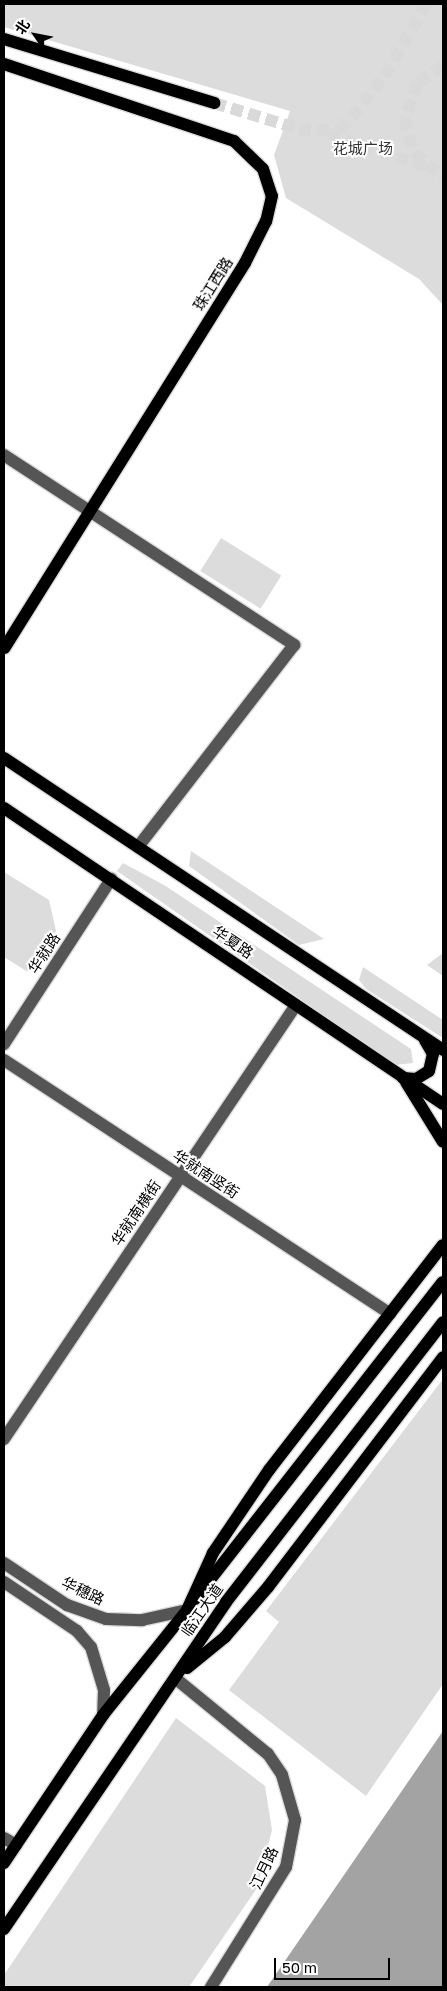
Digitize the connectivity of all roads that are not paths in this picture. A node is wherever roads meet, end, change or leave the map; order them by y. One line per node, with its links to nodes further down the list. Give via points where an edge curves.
1 (4, 39): 3 (main road)
2 (4, 64): 5 (main road, 珠江西路, via 234,141 259,163 272,196 271,208 254,248)
3 (214, 103)
4 (4, 455): 5 (street)
5 (90, 513): 6 (main road, 珠江西路); 9 (street, via 294,644)
6 (4, 648)
7 (4, 758): 9 (main road, 华夏路)
8 (4, 808): 10 (main road, 华夏路)
9 (138, 847): 12 (main road, 华夏路)
10 (111, 879): 11 (main road, 华夏路); 13 (street, 华就路)
11 (296, 1005): 16 (main road, 华夏路); 19 (street, 华就南横街)
12 (422, 1037): 14 (main road, 华夏路); 16 (main road, via 433,1054 429,1071 416,1078)
13 (4, 1044)
14 (443, 1050)
15 (4, 1060): 19 (street, 华就南竖街)
16 (403, 1078): 17 (main road, 华夏路); 18 (main road)
17 (443, 1104)
18 (443, 1142)
19 (180, 1177): 22 (street, 华就南竖街); 25 (street, 华就南横街)
20 (443, 1245): 22 (main road)
21 (443, 1282): 28 (main road, 临江大道)
22 (390, 1314): 28 (main road, via 269,1470 213,1553)
23 (443, 1322): 29 (main road, 临江大道, via 226,1602)
24 (443, 1357): 29 (main road, via 268,1587 225,1637)
25 (4, 1440)
26 (4, 1563): 28 (street, 华穗路, via 67,1605 99,1618 126,1622)
27 (4, 1582): 30 (street, via 77,1631 91,1648 104,1690)
28 (187, 1610): 30 (main road)
29 (175, 1678): 34 (main road, 临江大道); 35 (street, 江月路, via 268,1754 291,1796 295,1820 286,1867)
30 (103, 1715): 32 (main road)
31 (4, 1838): 32 (street)
32 (16, 1845): 33 (main road)
33 (4, 1862)
34 (4, 1929)
35 (211, 1987)

